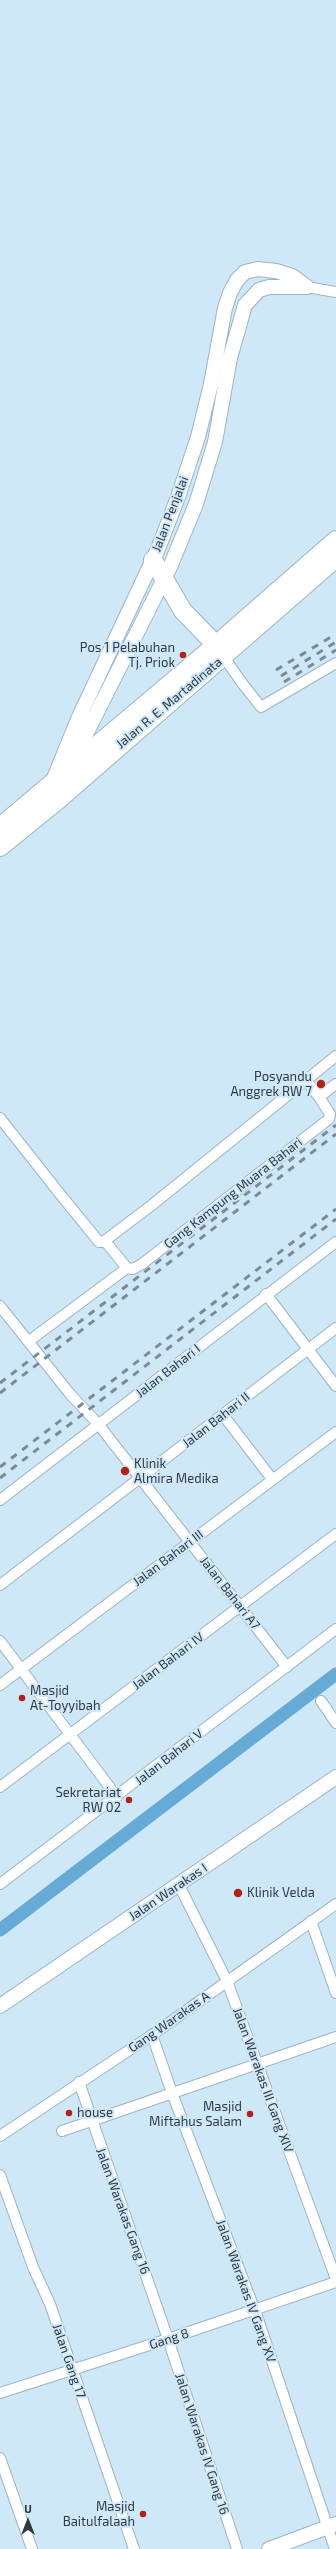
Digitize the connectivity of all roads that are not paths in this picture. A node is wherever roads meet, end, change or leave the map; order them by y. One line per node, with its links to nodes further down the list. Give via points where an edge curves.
1 (307, 287): 2 (street, Jalan Penjalai); 5 (street, Jalan Penjalai, via 292,276 258,269 245,272 237,280 225,308 198,437); 6 (street, Jalan Penjalai, via 269,287 259,290 245,305 230,358 215,442 196,504)
2 (336, 292)
3 (336, 540): 7 (highway, Jalan R. E. Martadinata)
4 (336, 558): 7 (highway, Jalan R. E. Martadinata)
5 (153, 560): 6 (highway); 10 (street, Jalan Penjalai, via 80,717)
6 (164, 580): 7 (highway, via 183,611); 9 (street, Jalan Penjalai)
7 (220, 651): 8 (street, via 261,707); 9 (highway, Jalan R. E. Martadinata); 10 (highway, Jalan R. E. Martadinata)
8 (336, 663)
9 (67, 772): 10 (highway, Jalan R. E. Martadinata)
10 (55, 792): 11 (highway, Jalan R. E. Martadinata); 12 (highway, Jalan R. E. Martadinata, via 44,812)
11 (0, 827)
12 (0, 847)
13 (336, 1056): 14 (street)
14 (306, 1080): 16 (street, Gang Kampung Muara Bahari); 19 (street)
15 (336, 1084): 16 (street)
16 (319, 1097): 17 (street, Gang Kampung Muara Bahari)
17 (332, 1117): 21 (street, Gang Kampung Muara Bahari, via 142,1264 133,1269)
18 (0, 1118): 19 (street, via 99,1242)
19 (105, 1240): 21 (street)
20 (336, 1242): 22 (street, Jalan Bahari I)
21 (127, 1268): 25 (street, Gang Kampung Muara Bahari)
22 (266, 1294): 26 (street); 29 (street, Jalan Bahari I)
23 (0, 1306): 25 (street, Jalan Bahari A7)
24 (336, 1328): 26 (street, Jalan Bahari II)
25 (29, 1341): 29 (street, Jalan Bahari A7, via 70,1394)
26 (307, 1349): 27 (street); 28 (street, Jalan Bahari II)
27 (336, 1386)
28 (222, 1415): 31 (street, Jalan Bahari II); 32 (street)
29 (99, 1424): 31 (street, Jalan Bahari A7); 33 (street, Jalan Bahari I)
30 (336, 1432): 32 (street, Jalan Bahari III)
31 (141, 1478): 35 (street, Jalan Bahari A7); 36 (street, Jalan Bahari II)
32 (272, 1479): 35 (street, Jalan Bahari III)
33 (0, 1500)
34 (336, 1534): 37 (street, Jalan Bahari IV)
35 (189, 1541): 37 (street, Jalan Bahari A7); 41 (street, Jalan Bahari III)
36 (0, 1585)
37 (240, 1607): 40 (street, Jalan Bahari A7); 45 (street, Jalan Bahari IV)
38 (336, 1629): 40 (street, Jalan Bahari V)
39 (0, 1641): 41 (street)
40 (286, 1667): 48 (street, Jalan Bahari V)
41 (21, 1669): 42 (street, Jalan Bahari III); 45 (street)
42 (0, 1685)
43 (321, 1701): 44 (street)
44 (336, 1723)
45 (72, 1734): 47 (street, Jalan Bahari IV); 48 (street)
46 (336, 1777): 50 (street, Jalan Warakas I)
47 (0, 1787)
48 (117, 1797): 49 (street, Jalan Bahari V)
49 (0, 1884)
50 (179, 1885): 53 (street, Jalan Warakas III Gang XIV); 55 (street, Jalan Warakas I)
51 (336, 1904): 52 (street, Gang Warakas A)
52 (311, 1921): 53 (street, Gang Warakas A); 54 (street)
53 (227, 1981): 56 (street, Gang Warakas A); 58 (street, Jalan Warakas III Gang XIV)
54 (336, 1993)
55 (0, 2006)
56 (152, 2035): 59 (street, Gang Warakas A); 60 (street, Jalan Warakas IV Gang XV)
57 (336, 2037): 58 (street)
58 (258, 2064): 60 (street); 65 (street, Jalan Warakas III Gang XIV)
59 (79, 2082): 61 (street, Jalan Warakas Gang 16); 63 (street, Gang Warakas A)
60 (172, 2093): 61 (street); 66 (street, Jalan Warakas IV Gang XV)
61 (91, 2121): 62 (street); 67 (street, Jalan Warakas Gang 16)
62 (62, 2131)
63 (0, 2136)
64 (0, 2174): 68 (street, Jalan Gang 17, via 50,2304)
65 (336, 2280): 66 (street, Gang 8)
66 (254, 2309): 67 (street, Gang 8); 71 (street, Jalan Warakas IV Gang XV)
67 (168, 2339): 68 (street, Gang 8); 74 (street, Jalan Warakas IV Gang 16)
68 (72, 2370): 69 (street, Gang 8); 73 (street, Jalan Gang 17)
69 (0, 2393)
70 (0, 2458): 72 (street)
71 (331, 2525): 75 (street); 76 (street, Jalan Warakas IV Gang XV)
72 (32, 2549)
73 (134, 2549)
74 (237, 2549)
75 (269, 2549)
76 (335, 2549)

